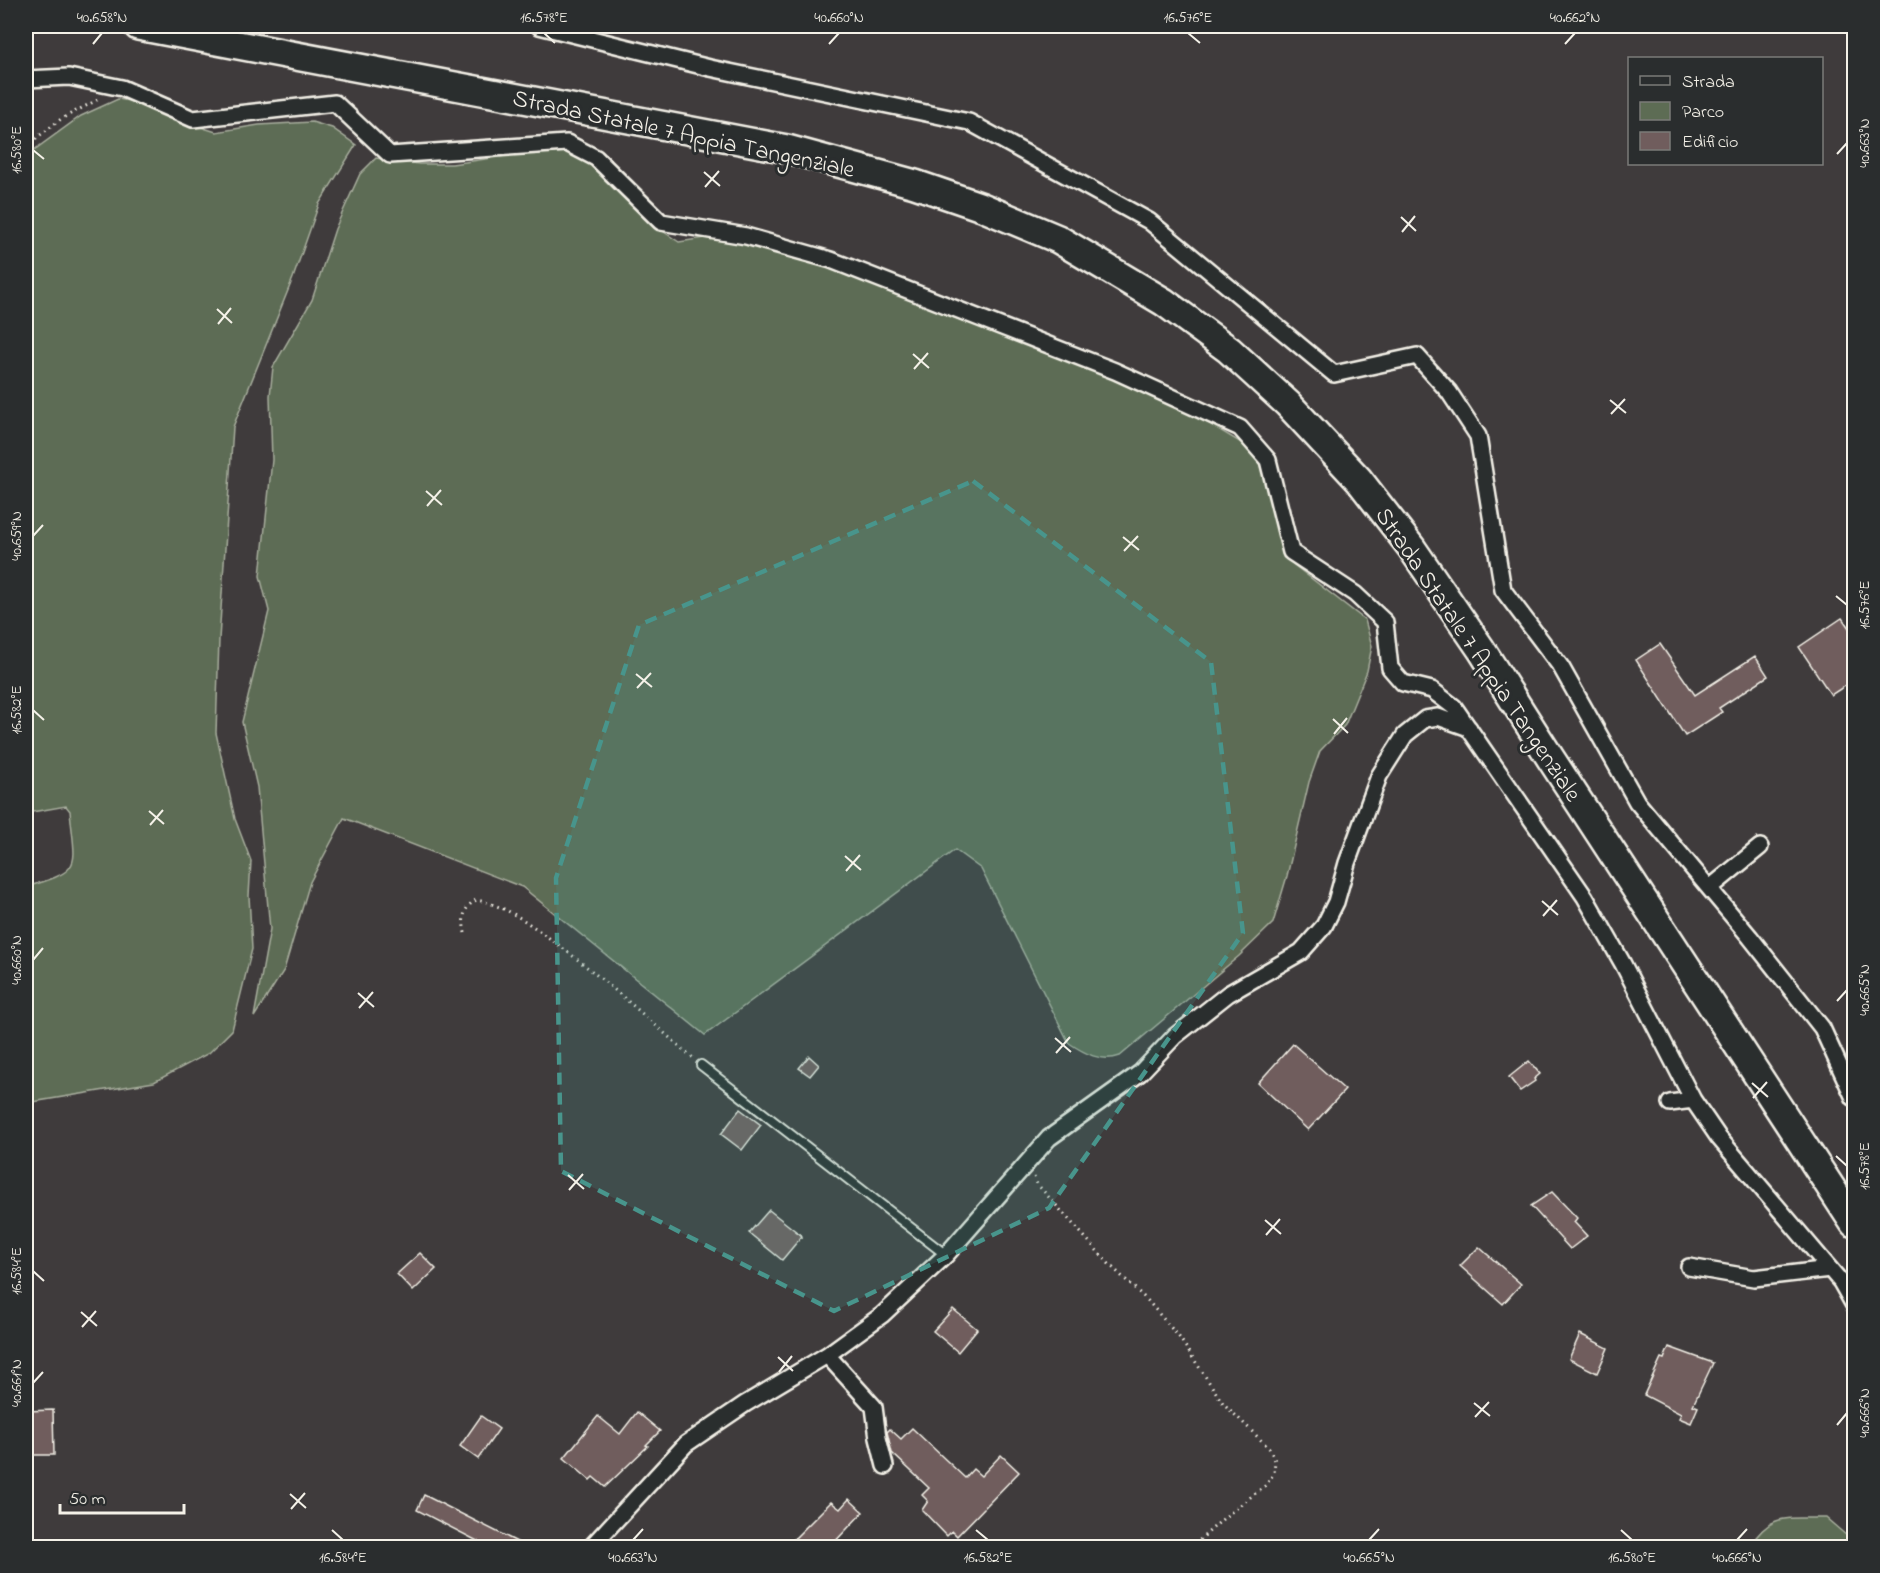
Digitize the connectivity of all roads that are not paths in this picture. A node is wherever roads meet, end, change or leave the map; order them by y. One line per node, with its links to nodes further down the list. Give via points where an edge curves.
1 (138, 26): 11 (highway, Strada Statale 7 Appia Tangenziale, via 787,149 982,207 1058,239 1164,302 1229,350 1288,404 1359,480 1411,548 1481,649)
2 (539, 26): 6 (street, via 710,68 969,122 1149,221 1334,374 1418,356 1449,392 1478,436 1503,590 1561,667 1623,765 1637,802)
3 (26, 79): 4 (street, via 69,77 122,88 193,119 335,103 390,155 567,143 596,158 661,222 746,236 831,260 1115,371 1240,428 1268,460 1291,552 1355,594 1385,621 1390,668 1403,683 1432,690 1454,707)
4 (1469, 728): 9 (street, via 1585,897); 12 (street, via 1438,717 1425,719 1405,735 1379,776 1336,902 1324,926 1301,952 1228,994 1175,1036 1140,1073 1049,1138)
5 (1760, 846): 6 (street)
6 (1710, 888): 8 (street, via 1822,1028)
7 (701, 1065): 12 (lane)
8 (1854, 1098)
9 (1693, 1100): 10 (street); 14 (street, via 1719,1138)
10 (1670, 1103)
11 (1854, 1223)
12 (946, 1255): 16 (street, via 932,1276)
13 (1689, 1267): 14 (street, via 1754,1278)
14 (1830, 1269): 15 (street)
15 (1854, 1305)
16 (827, 1355): 17 (street, via 874,1407); 18 (street, via 686,1444)
17 (885, 1466)
18 (590, 1548)

